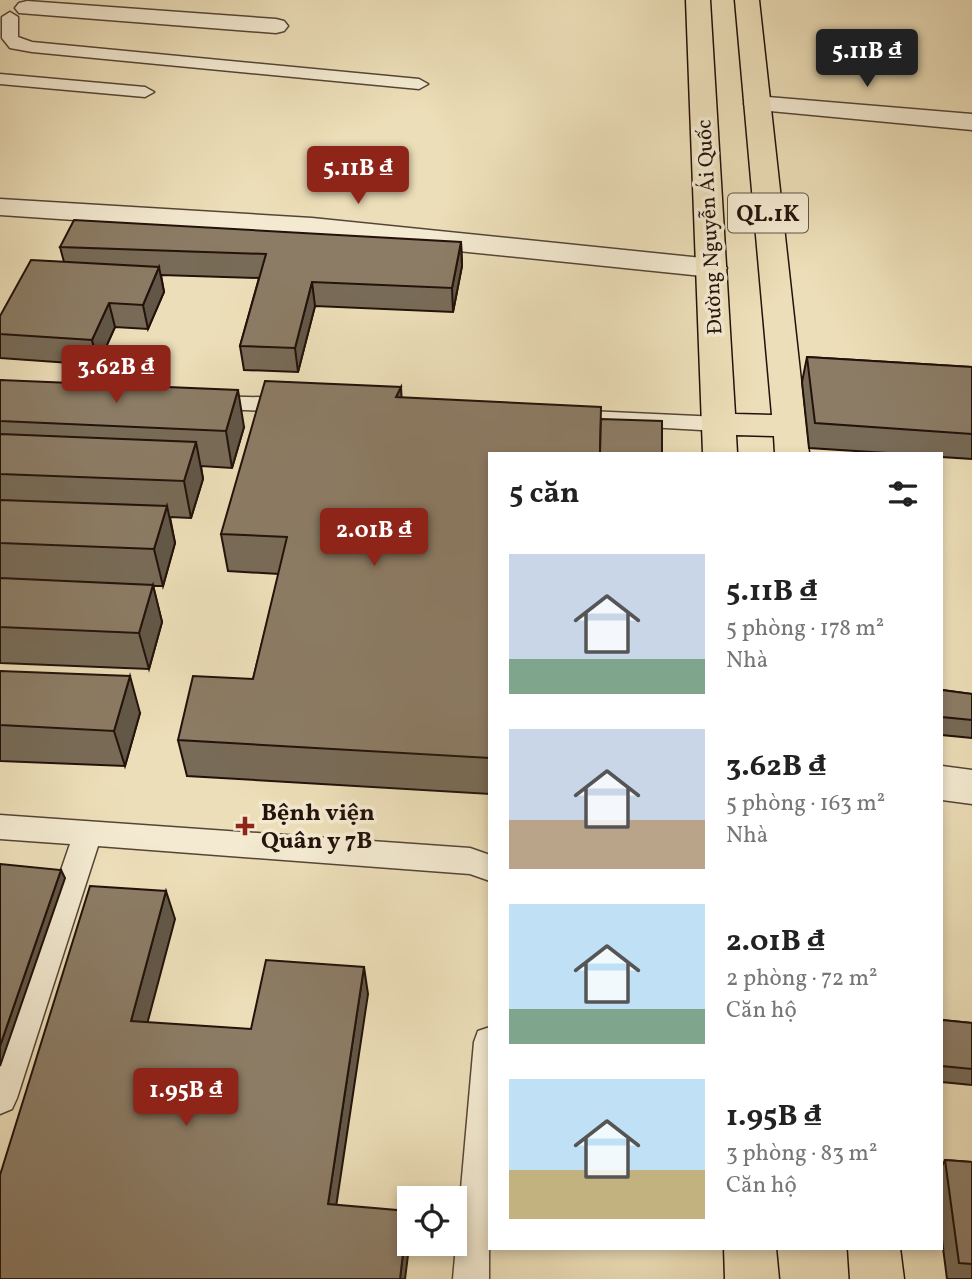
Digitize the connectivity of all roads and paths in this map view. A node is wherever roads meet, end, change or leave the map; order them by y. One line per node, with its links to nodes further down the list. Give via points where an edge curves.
1 (698, 0): 11 (main road, Đường Nguyễn Ái Quốc / QL.1K)
2 (747, 0): 8 (main road, QL.1K)
3 (18, 10): 4 (street); 6 (lane, via 10,38 32,47)
4 (276, 26)
5 (0, 79): 7 (lane)
6 (419, 84)
7 (145, 92)
8 (757, 104): 9 (street); 16 (main road, QL.1K, via 798,374)
9 (972, 122)
10 (0, 207): 11 (street, via 322,228)
11 (712, 268): 15 (main road, Đường Nguyễn Ái Quốc / QL.1K)
12 (189, 402): 13 (lane)
13 (311, 405)
14 (548, 416): 15 (lane)
15 (720, 439): 16 (main road)
16 (790, 440)
17 (943, 783): 18 (street)
18 (972, 787)
19 (0, 827): 20 (lane)
20 (88, 834): 21 (lane, via 470,861); 23 (lane)
21 (488, 867)
22 (488, 1067): 26 (lane)
23 (0, 1098)
24 (750, 1250): 27 (main road)
25 (874, 1250): 28 (main road)
26 (471, 1279)
27 (752, 1279)
28 (877, 1279)

